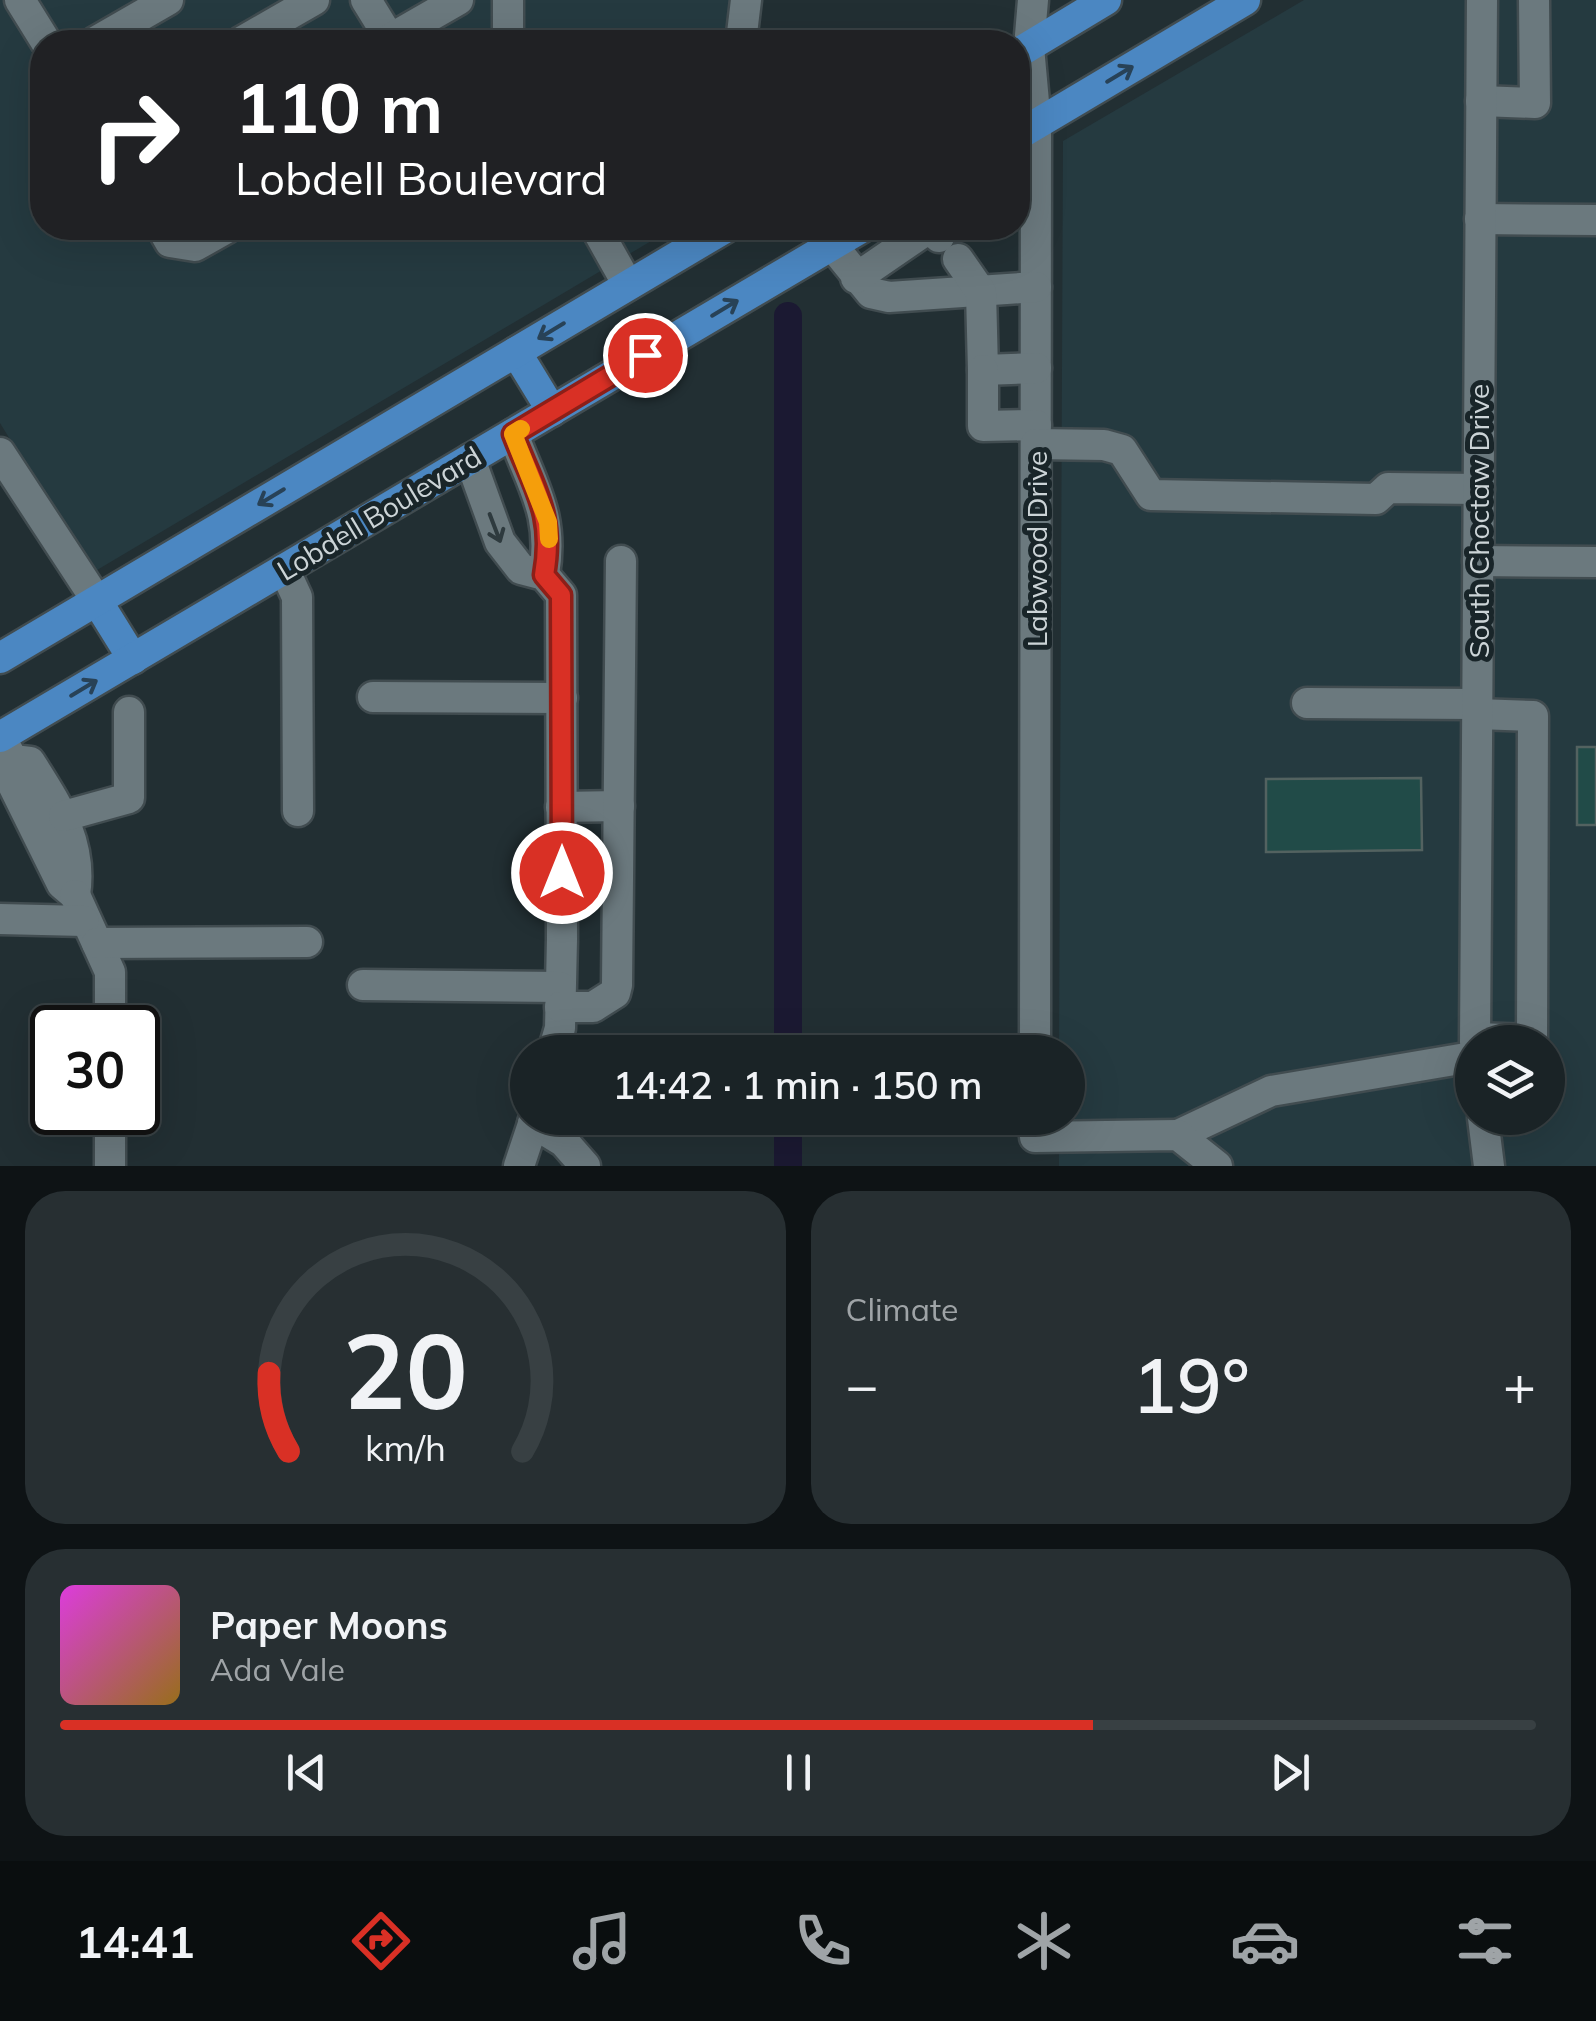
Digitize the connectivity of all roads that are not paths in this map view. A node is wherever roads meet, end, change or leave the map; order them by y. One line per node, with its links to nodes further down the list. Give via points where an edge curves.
1 (20, 0): 13 (street)
2 (168, 0): 14 (street)
3 (314, 0): 15 (street)
4 (366, 0): 16 (street)
5 (458, 0): 17 (street)
6 (508, 0): 18 (street)
7 (746, 0): 19 (street)
8 (1032, 0): 20 (street, Labwood Drive)
9 (1106, 0): 21 (main road)
10 (1246, 0): 23 (main road, one-way to 10)
11 (1482, 0): 22 (street, South Choctaw Drive)
12 (1534, 0): 22 (street, via 1534,103)
13 (39, 30)
14 (117, 30)
15 (262, 30)
16 (385, 30)
17 (408, 30)
18 (508, 30)
19 (742, 30)
20 (1027, 30)
21 (1030, 46)
22 (1481, 102): 25 (street, South Choctaw Drive)
23 (1030, 128)
24 (1030, 183): 37 (street, Labwood Drive)
25 (1480, 219): 26 (street); 47 (street, South Choctaw Drive)
26 (1596, 220)
27 (169, 240): 28 (street, via 195,246)
28 (206, 240)
29 (603, 240): 36 (street)
30 (705, 240): 36 (main road)
31 (841, 240): 34 (main road, Lobdell Boulevard)
32 (911, 240): 35 (street)
33 (940, 240): 38 (street)
34 (832, 245): 35 (street); 42 (main road, Lobdell Boulevard, one-way to 34)
35 (856, 278): 38 (street, via 889,297)
36 (628, 285): 39 (main road, one-way to 39)
37 (1036, 288): 38 (street); 40 (street, Labwood Drive)
38 (981, 292): 41 (street)
39 (516, 352): 42 (main road); 53 (main road, one-way to 53)
40 (1036, 368): 41 (street); 44 (street, Labwood Drive)
41 (983, 370): 44 (street, via 983,426)
42 (552, 410): 43 (main road, Lobdell Boulevard)
43 (513, 434): 46 (main road, Lobdell Boulevard); 52 (street, via 548,522)
44 (1036, 434): 47 (street, via 1122,450 1151,496 1376,500 1388,488); 75 (street, Labwood Drive)
45 (0, 453): 53 (street)
46 (470, 459): 51 (main road, Lobdell Boulevard); 52 (street, one-way to 52, via 500,542 522,569)
47 (1478, 489): 49 (street, South Choctaw Drive)
48 (620, 561): 63 (street)
49 (1478, 561): 50 (street); 59 (street, South Choctaw Drive)
50 (1596, 562)
51 (284, 569): 55 (main road, Lobdell Boulevard); 64 (street, via 297,597)
52 (544, 575): 57 (street, via 561,595)
53 (96, 601): 54 (main road); 55 (main road)
54 (0, 658)
55 (132, 659): 61 (main road, Lobdell Boulevard, one-way to 55)
56 (373, 696): 57 (street)
57 (562, 698): 62 (street)
58 (1307, 703): 59 (street)
59 (1477, 709): 72 (street, South Choctaw Drive); 73 (street, via 1533,716)
60 (129, 712): 65 (street, via 130,798)
61 (4, 745): 65 (street, via 9,777)
62 (562, 806): 63 (street); 70 (street)
63 (619, 806): 70 (street, via 615,993 593,1006)
64 (298, 811)
65 (51, 821): 67 (street, via 62,884)
66 (0, 919): 67 (street)
67 (85, 920): 68 (street); 71 (street, via 110,972)
68 (307, 942)
69 (363, 985): 70 (street)
70 (560, 997): 74 (street)
71 (110, 1005)
72 (1475, 1025)
73 (1532, 1025)
74 (555, 1035)
75 (1035, 1035)
76 (1455, 1050): 81 (street, via 1272,1091)
77 (110, 1135): 83 (street)
78 (529, 1135): 84 (street)
79 (554, 1135): 85 (street)
80 (1485, 1135): 87 (street)
81 (1178, 1136): 82 (street); 86 (street)
82 (1035, 1140)
83 (110, 1166)
84 (520, 1166)
85 (585, 1166)
86 (1218, 1166)
87 (1488, 1166)

